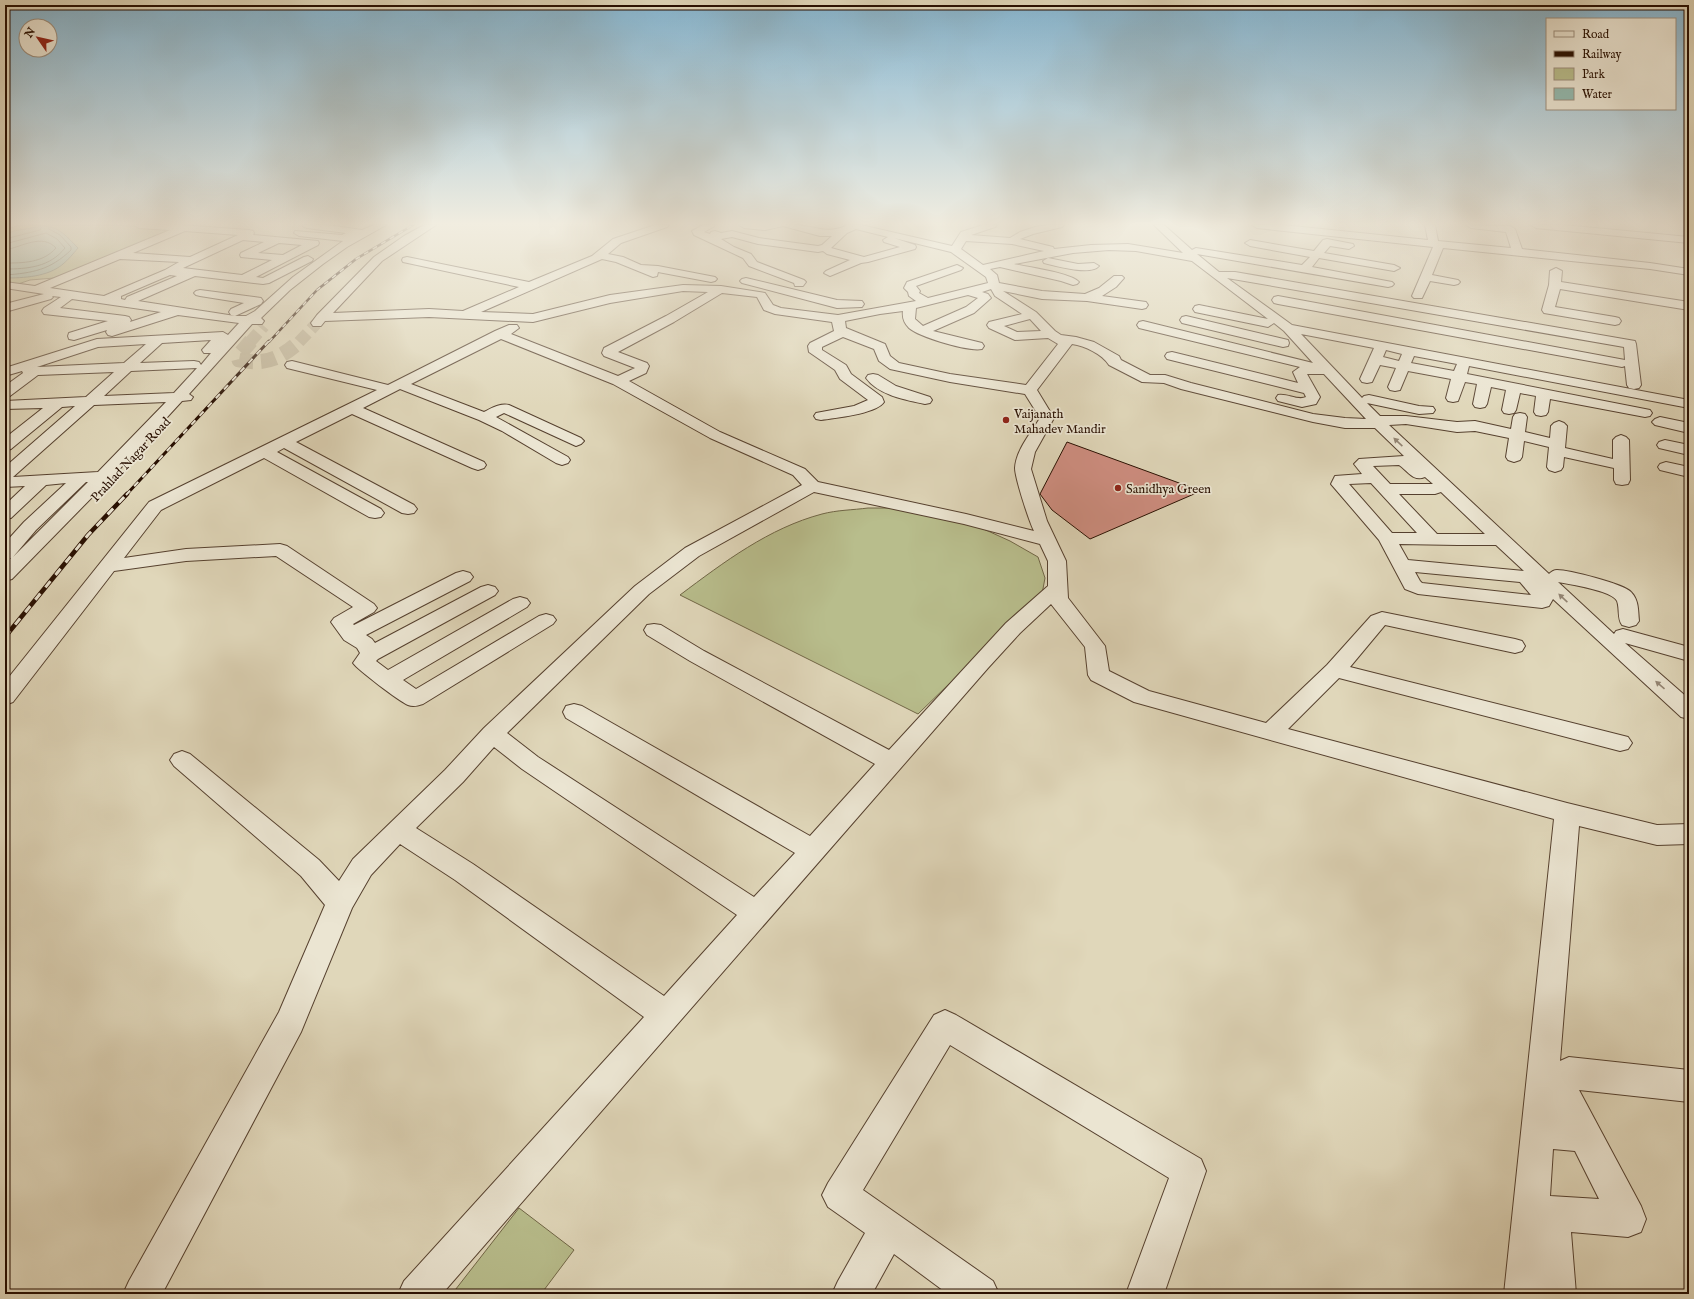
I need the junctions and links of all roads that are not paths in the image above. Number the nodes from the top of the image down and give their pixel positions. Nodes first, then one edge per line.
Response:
1 (1555, 285) edge
2 (8, 286) edge
3 (54, 286) edge
4 (84, 286) edge
5 (130, 286) edge
6 (136, 286) edge
7 (169, 286) edge
8 (180, 286) edge
9 (216, 286) edge
10 (290, 286) edge
11 (352, 286) edge
12 (530, 286) edge
13 (678, 286) edge
14 (763, 286) edge
15 (791, 286) edge
16 (911, 286) edge
17 (979, 286) edge
18 (994, 286) edge
19 (1017, 286) edge
20 (1110, 286) edge
21 (1231, 286) edge
22 (1240, 286) edge
23 (1316, 286) edge
24 (1422, 286) edge
25 (1559, 286) edge
26 (683, 288) junction
27 (722, 289) junction
28 (781, 290) junction
29 (972, 292) junction
30 (38, 293) junction
31 (63, 296) junction
32 (193, 296) junction
33 (1280, 296) dead end
34 (1418, 296) dead end
35 (7, 298) edge
36 (1088, 298) junction
37 (99, 299) junction
38 (137, 302) junction
39 (927, 302) junction
40 (1142, 305) dead end
41 (910, 306) junction
42 (1689, 306) edge
43 (942, 307) dead end
44 (5, 308) edge
45 (892, 309) junction
46 (1199, 309) dead end
47 (173, 310) junction
48 (1354, 310) junction
49 (466, 314) junction
50 (1032, 315) junction
51 (1171, 317) dead end
52 (533, 318) junction
53 (806, 318) dead end
54 (1614, 321) dead end
55 (255, 322) junction
56 (1147, 323) dead end
57 (840, 326) junction
58 (923, 331) junction
59 (1130, 333) dead end
60 (500, 334) junction
61 (1442, 336) junction
62 (1055, 337) junction
63 (188, 338) junction
64 (65, 339) dead end
65 (1292, 339) junction
66 (158, 340) junction
67 (129, 341) junction
68 (100, 343) junction
69 (977, 346) dead end
70 (1381, 346) junction
71 (1536, 353) junction
72 (1172, 356) dead end
73 (1375, 360) junction
74 (1406, 360) junction
75 (194, 365) junction
76 (292, 365) dead end
77 (160, 366) junction
78 (899, 367) junction
79 (128, 368) junction
80 (97, 369) junction
81 (5, 370) edge
82 (67, 370) junction
83 (34, 371) junction
84 (1327, 371) junction
85 (1460, 371) junction
86 (1624, 372) junction
87 (873, 378) junction
88 (1367, 379) dead end
89 (618, 381) junction
90 (1485, 381) junction
91 (856, 384) junction
92 (394, 387) junction
93 (1395, 387) dead end
94 (1514, 387) junction
95 (1030, 390) junction
96 (1309, 390) junction
97 (1213, 392) junction
98 (5, 393) edge
99 (182, 397) junction
100 (162, 398) junction
101 (1453, 398) dead end
102 (1369, 399) junction
103 (125, 400) junction
104 (925, 400) dead end
105 (90, 401) junction
106 (1541, 401) junction
107 (58, 402) junction
108 (23, 404) junction
109 (1689, 404) edge
110 (5, 405) edge
111 (1671, 405) dead end
112 (351, 408) junction
113 (1689, 408) edge
114 (821, 416) dead end
115 (484, 417) junction
116 (5, 418) edge
117 (1476, 421) junction
118 (1382, 422) junction
119 (1558, 426) dead end
120 (1689, 428) edge
121 (1517, 436) junction
122 (48, 438) junction
123 (1621, 440) dead end
124 (8, 441) edge
125 (576, 441) dead end
126 (284, 442) junction
127 (1665, 445) dead end
128 (1557, 447) junction
129 (1689, 450) edge
130 (264, 451) junction
131 (1514, 457) dead end
132 (562, 460) dead end
133 (478, 465) dead end
134 (1555, 467) dead end
135 (1666, 467) dead end
136 (1689, 472) edge
137 (5, 475) edge
138 (108, 476) junction
139 (81, 478) junction
140 (41, 480) junction
141 (5, 482) edge
142 (1378, 483) junction
143 (812, 486) junction
144 (1435, 489) junction
145 (408, 509) dead end
146 (376, 513) dead end
147 (5, 514) edge
148 (30, 526) junction
149 (5, 527) edge
150 (1387, 538) junction
151 (1432, 539) junction
152 (1494, 539) junction
153 (1047, 540) junction
154 (5, 554) edge
155 (1402, 565) junction
156 (108, 566) junction
157 (5, 575) edge
158 (1557, 576) junction
159 (1525, 577) junction
160 (5, 592) edge
161 (1058, 593) junction
162 (520, 603) dead end
163 (546, 620) dead end
164 (1626, 629) junction
165 (654, 630) dead end
166 (363, 644) junction
167 (1515, 646) dead end
168 (1689, 654) edge
169 (1334, 670) junction
170 (387, 680) junction
171 (1689, 694) edge
172 (5, 696) edge
173 (1689, 711) edge
174 (574, 712) dead end
175 (1271, 732) junction
176 (492, 734) junction
177 (1620, 743) dead end
178 (182, 760) dead end
179 (891, 762) junction
180 (1567, 813) junction
181 (398, 830) junction
182 (1689, 834) edge
183 (812, 850) junction
184 (340, 903) junction
185 (756, 913) junction
186 (665, 1014) junction
187 (1689, 1086) edge
188 (1538, 1131) junction
189 (1585, 1135) junction
190 (1541, 1212) junction
191 (888, 1228) junction
192 (142, 1294) edge
193 (417, 1294) edge
194 (851, 1294) edge
195 (980, 1294) edge
196 (1146, 1294) edge
197 (1523, 1294) edge
198 (1557, 1294) edge

1 - 54 street
2 - 30 street
3 - 30 street
4 - 31 street
5 - 37 street
6 - 38 street
7 - 38 street
8 - 38 street
9 - 32 street
10 - 55 street, Prahlad Nagar Road
11 - 49 street
12 - 49 street
13 - 26 street
14 - 28 street
15 - 28 street
16 - 39 street
17 - 29 street
18 - 50 street
19 - 36 street
20 - 36 street
21 - 65 street
22 - 65 street
23 - 48 street
24 - 34 street
25 - 42 street
26 - 27 street
26 - 52 street
27 - 57 street
27 - 89 street
28 - 45 street
29 - 39 street
29 - 43 street
29 - 58 street
30 - 31 street
30 - 35 street
30 - 44 street
31 - 37 street
31 - 47 street
31 - 64 street
32 - 47 street
32 - 47 street
33 - 48 street
36 - 40 street
37 - 38 street
38 - 47 street
39 - 41 street
41 - 45 street
41 - 58 street
45 - 57 street
46 - 65 street
47 - 55 street
47 - 81 street
48 - 61 street
48 - 61 street
48 - 65 street
49 - 52 street
50 - 62 street
50 - 62 street
51 - 65 street
52 - 60 street
53 - 57 street
55 - 99 street, Prahlad Nagar Road
56 - 65 street
57 - 78 street
57 - 91 street
58 - 69 street
59 - 65 street
60 - 89 street
60 - 92 street
61 - 71 street
61 - 71 street
61 - 71 street
61 - 74 street
61 - 85 street
62 - 95 street
62 - 97 street
63 - 66 street
63 - 75 street
63 - 77 street
65 - 70 street
65 - 84 street
65 - 84 street
65 - 96 street
65 - 102 street
66 - 67 street
66 - 79 street
67 - 68 street
67 - 80 street
68 - 81 street
68 - 82 street
70 - 71 street
70 - 73 street
71 - 86 street
71 - 86 street
71 - 86 street
71 - 106 street
71 - 109 street
72 - 96 street
73 - 74 street
73 - 88 street
74 - 93 street
75 - 77 street
75 - 100 street
76 - 92 street
77 - 79 street
77 - 103 street
78 - 87 street
78 - 95 street
79 - 80 street
79 - 105 street
80 - 82 street
81 - 83 street
82 - 83 street
82 - 108 street
83 - 98 street
84 - 118 street
85 - 90 street
85 - 101 street
87 - 91 street
87 - 104 street
89 - 143 street
90 - 94 street
90 - 117 street
91 - 114 street
92 - 112 street
92 - 115 street
94 - 106 street
94 - 121 street
95 - 153 street
96 - 97 street
97 - 118 street
99 - 100 street
99 - 138 street, Prahlad Nagar Road
100 - 103 street
102 - 117 street
102 - 118 street
103 - 105 street
105 - 107 street
105 - 122 street
106 - 120 street
107 - 108 street
107 - 124 street
108 - 110 street
108 - 116 street
111 - 113 street
112 - 126 street
112 - 133 street
115 - 125 street
115 - 132 street
117 - 118 street
117 - 121 street
152 -> 118 street
118 - 158 street
119 - 128 street
121 - 128 street
121 - 131 street
122 - 124 street
122 - 137 street
123 - 128 street
126 - 130 street
126 - 145 street
127 - 129 street
128 - 134 street
130 - 146 street
130 - 156 street
135 - 136 street
138 - 139 street
138 - 157 street, Prahlad Nagar Road
138 - 160 street, Prahlad Nagar Road
139 - 140 street
139 - 148 street
140 - 141 street
140 - 147 street
142 - 144 street
142 - 144 street
142 - 150 street
142 - 151 street
143 - 153 street
143 - 176 street
144 - 152 street
148 - 149 street
148 - 154 street
150 - 151 street
150 - 155 street
151 - 152 street
152 - 159 street
173 -> 152 street
153 - 161 street
155 - 159 street
155 - 159 street
156 - 166 street
156 - 172 street
158 - 164 street
158 - 164 street
161 - 175 street
161 - 179 street
162 - 170 street
163 - 170 street
164 - 168 street
164 - 171 street
165 - 179 street
166 - 166 street
166 - 170 street
167 - 169 street
169 - 175 street
169 - 177 street
174 - 183 street
175 - 180 street
176 - 181 street
176 - 185 street
178 - 184 street
179 - 183 street
180 - 182 street
180 - 188 street
181 - 184 street
181 - 186 street
183 - 185 street
184 - 192 street
185 - 186 street
186 - 193 street
187 - 189 street
188 - 189 street
188 - 190 street
189 - 190 street
190 - 197 street
190 - 198 street
191 - 194 street
191 - 195 street
191 - 196 street

